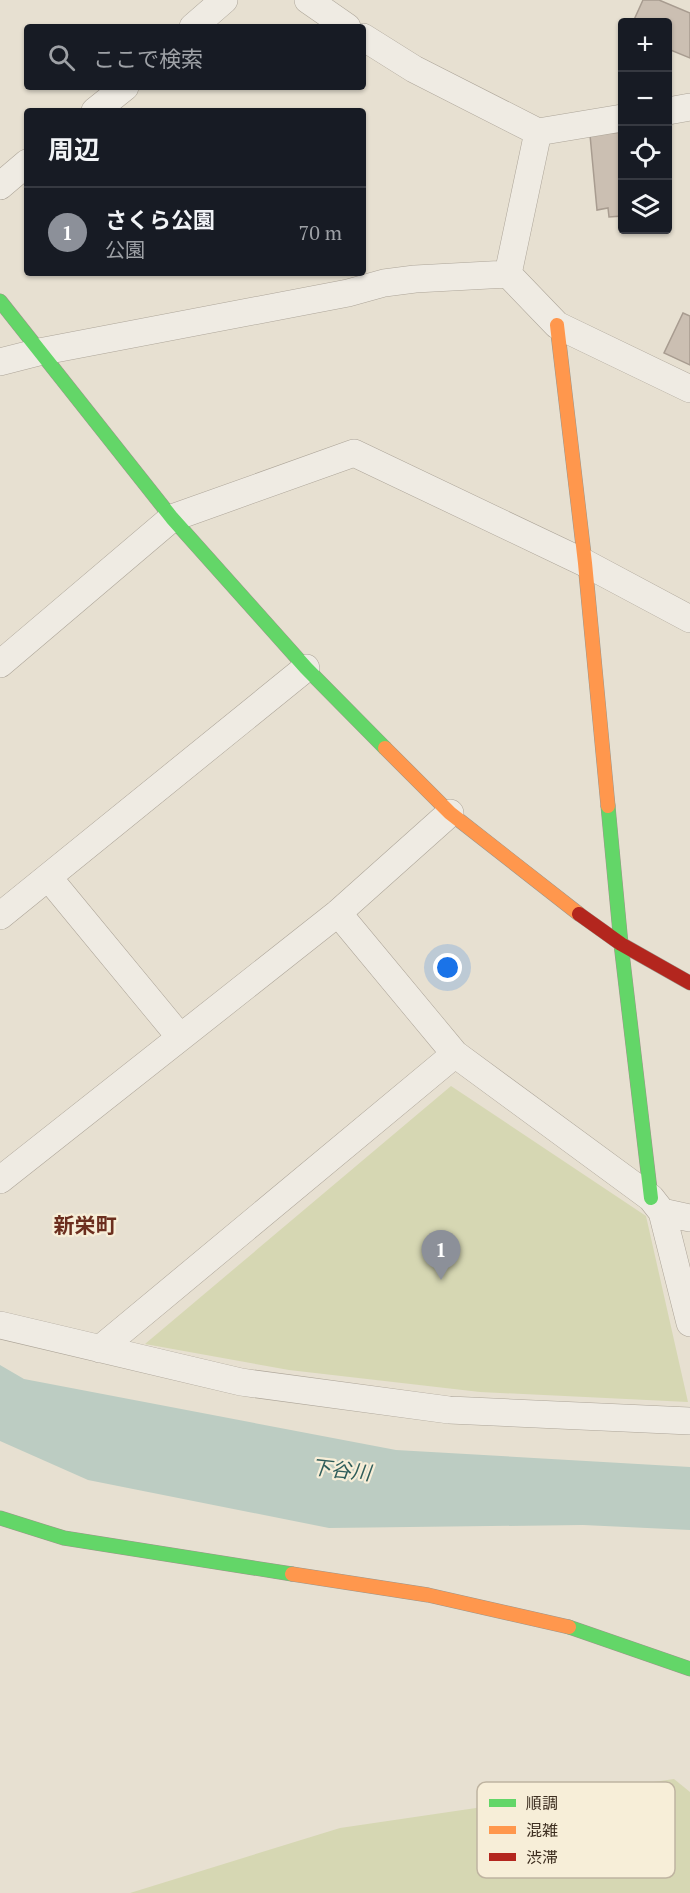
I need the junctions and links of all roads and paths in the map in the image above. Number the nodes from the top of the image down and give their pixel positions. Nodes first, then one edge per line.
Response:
1 (224, 0) edge
2 (308, 0) edge
3 (196, 24) edge
4 (343, 24) edge
5 (366, 39) edge
6 (121, 90) edge
7 (690, 107) edge
8 (99, 108) edge
9 (672, 110) edge
10 (618, 119) edge
11 (538, 132) junction
12 (24, 166) edge
13 (0, 186) edge
14 (508, 274) junction
15 (0, 301) edge
16 (557, 325) junction
17 (39, 352) junction
18 (0, 362) edge
19 (690, 389) edge
20 (172, 518) junction
21 (585, 563) junction
22 (690, 619) edge
23 (0, 664) edge
24 (306, 668) junction
25 (450, 813) junction
26 (48, 877) junction
27 (338, 913) junction
28 (0, 916) edge
29 (621, 944) junction
30 (690, 983) edge
31 (180, 1037) junction
32 (455, 1054) junction
33 (0, 1179) edge
34 (657, 1205) junction
35 (690, 1218) edge
36 (690, 1323) edge
37 (0, 1325) edge
38 (100, 1349) junction
39 (690, 1421) edge
40 (0, 1518) edge
41 (690, 1669) edge

1 - 3 street
2 - 4 street
5 - 11 street
6 - 8 street
7 - 9 street
10 - 11 street
11 - 14 street
12 - 13 street
14 - 16 street
14 - 17 street
15 - 17 street
16 - 19 street
16 - 21 street
17 - 18 street
17 - 20 street
20 - 21 street
20 - 23 street
20 - 24 street
21 - 22 street
21 - 29 street
24 - 25 street
24 - 26 street
25 - 27 street
25 - 29 street
26 - 28 street
26 - 31 street
27 - 31 street
27 - 32 street
29 - 30 street
29 - 34 street
31 - 33 street
32 - 34 street
32 - 38 street
34 - 35 street
34 - 36 street
37 - 38 street
38 - 39 street
40 - 41 street

